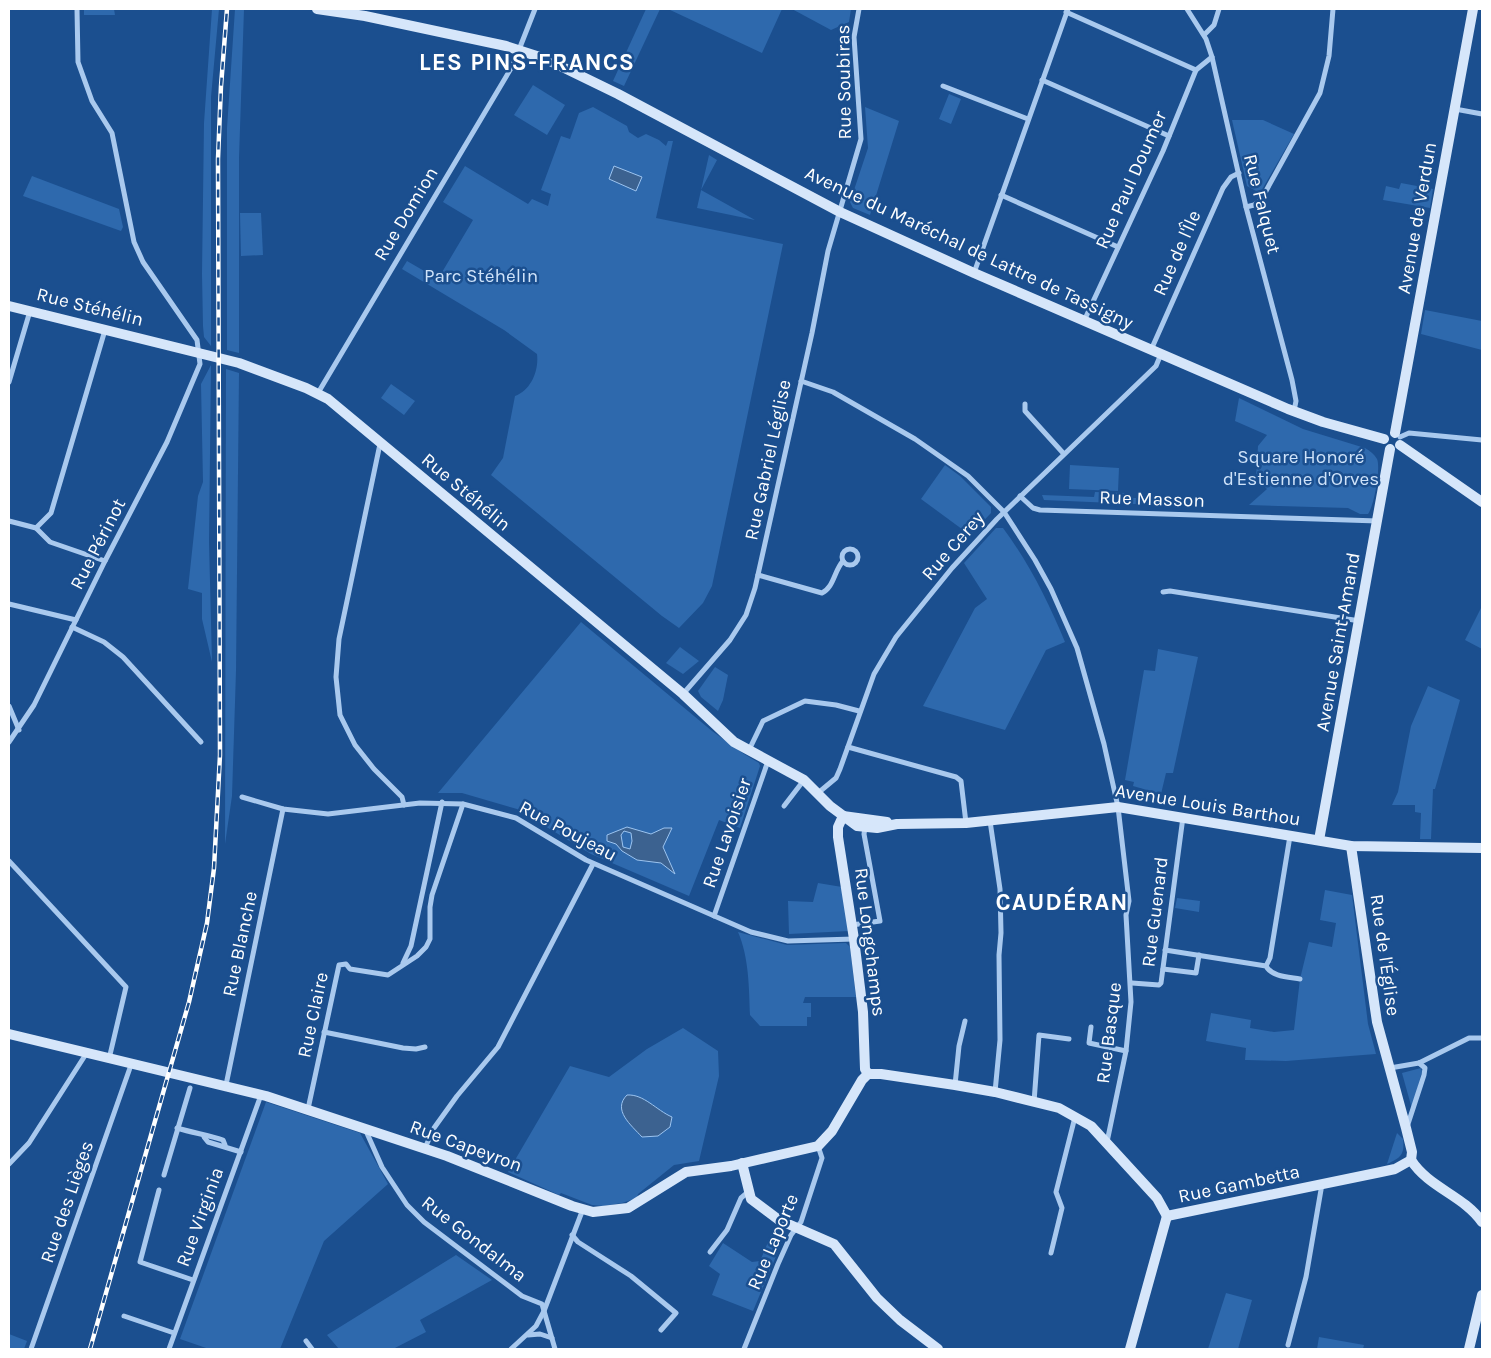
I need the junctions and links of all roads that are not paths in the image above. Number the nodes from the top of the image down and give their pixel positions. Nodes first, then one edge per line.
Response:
1 (77, 9) edge
2 (317, 9) edge
3 (535, 9) edge
4 (859, 9) edge
5 (1187, 9) edge
6 (1219, 9) edge
7 (1333, 9) edge
8 (1473, 9) edge
9 (1067, 11) edge
10 (365, 12) edge
11 (1204, 35) junction
12 (520, 50) junction
13 (1212, 57) junction
14 (1196, 70) junction
15 (1042, 80) junction
16 (942, 86) dead end
17 (1454, 109) junction
18 (1482, 114) edge
19 (1028, 119) junction
20 (1169, 136) junction
21 (1239, 173) junction
22 (1001, 195) junction
23 (1246, 207) junction
24 (840, 212) junction
25 (1118, 247) junction
26 (974, 273) junction
27 (9, 306) edge
28 (30, 310) junction
29 (1084, 321) junction
30 (105, 329) junction
31 (1150, 350) junction
32 (204, 354) junction
33 (1161, 354) junction
34 (801, 381) junction
35 (9, 382) edge
36 (318, 393) junction
37 (1025, 404) dead end
38 (1294, 411) junction
39 (1482, 440) edge
40 (1396, 441) junction
41 (380, 444) junction
42 (1064, 454) junction
43 (1020, 496) junction
44 (1482, 502) edge
45 (1004, 512) junction
46 (9, 521) edge
47 (1378, 521) junction
48 (36, 528) junction
49 (105, 561) junction
50 (844, 562) dead end
51 (758, 575) junction
52 (1163, 592) dead end
53 (9, 604) edge
54 (76, 620) junction
55 (1360, 621) junction
56 (72, 627) junction
57 (683, 694) junction
58 (9, 706) edge
59 (859, 711) junction
60 (19, 730) junction
61 (9, 742) edge
62 (201, 742) dead end
63 (848, 747) junction
64 (749, 750) junction
65 (768, 760) junction
66 (804, 780) junction
67 (818, 793) junction
68 (242, 798) dead end
69 (442, 802) junction
70 (464, 804) junction
71 (404, 805) junction
72 (784, 806) dead end
73 (1118, 806) junction
74 (283, 809) junction
75 (843, 816) junction
76 (1183, 816) junction
77 (990, 821) junction
78 (966, 823) junction
79 (897, 824) junction
80 (865, 828) junction
81 (1291, 835) junction
82 (1319, 840) junction
83 (1351, 846) junction
84 (1482, 848) edge
85 (9, 861) edge
86 (593, 864) junction
87 (422, 892) junction
88 (432, 895) junction
89 (714, 916) junction
90 (852, 925) junction
91 (854, 939) junction
92 (1165, 950) junction
93 (1199, 955) junction
94 (401, 965) junction
95 (1266, 966) junction
96 (1163, 969) junction
97 (1300, 979) dead end
98 (1132, 983) junction
99 (965, 1022) dead end
100 (1090, 1027) dead end
101 (324, 1032) junction
102 (9, 1034) edge
103 (1482, 1038) edge
104 (1069, 1039) dead end
105 (425, 1047) dead end
106 (1126, 1051) junction
107 (86, 1054) junction
108 (109, 1060) junction
109 (1419, 1062) junction
110 (131, 1065) junction
111 (1390, 1068) junction
112 (868, 1074) junction
113 (226, 1085) junction
114 (955, 1085) junction
115 (190, 1088) dead end
116 (996, 1092) junction
117 (261, 1095) junction
118 (1034, 1102) junction
119 (307, 1110) junction
120 (1075, 1116) junction
121 (177, 1128) junction
122 (365, 1128) junction
123 (1406, 1128) junction
124 (1107, 1144) junction
125 (818, 1146) junction
126 (425, 1148) junction
127 (240, 1152) junction
128 (1411, 1160) junction
129 (742, 1163) junction
130 (9, 1164) edge
131 (164, 1175) dead end
132 (1322, 1184) junction
133 (159, 1190) dead end
134 (748, 1192) junction
135 (583, 1209) junction
136 (1166, 1216) junction
137 (1482, 1222) edge
138 (796, 1229) junction
139 (572, 1235) junction
140 (710, 1252) dead end
141 (1051, 1253) dead end
142 (193, 1280) junction
143 (1482, 1295) edge
144 (544, 1311) junction
145 (124, 1316) dead end
146 (662, 1330) dead end
147 (174, 1333) junction
148 (527, 1335) junction
149 (552, 1338) junction
150 (306, 1341) dead end
151 (1288, 1345) dead end
152 (31, 1349) edge
153 (168, 1349) edge
154 (312, 1349) edge
155 (511, 1349) edge
156 (555, 1349) edge
157 (744, 1349) edge
158 (938, 1349) edge
159 (1130, 1349) edge
160 (1469, 1349) edge

1 - 32 street
2 - 10 street, Avenue du Maréchal de Lattre de Tassigny
3 - 12 street, Rue Domion
4 - 24 street, Rue Soubiras
5 - 11 street, Rue Falquet
6 - 11 street
7 - 23 street
8 - 17 street, Avenue de Verdun
9 - 14 street
9 - 15 street
10 - 12 street, Avenue du Maréchal de Lattre de Tassigny
11 - 13 street, Rue Falquet
12 - 24 street, Avenue du Maréchal de Lattre de Tassigny
12 - 36 street, Rue Domion
13 - 14 street, Rue Paul Doumer
13 - 21 street, Rue Falquet
14 - 20 street, Rue Paul Doumer
15 - 19 street
15 - 20 street
16 - 19 street
17 - 18 street
17 - 40 street, Avenue de Verdun
19 - 22 street
20 - 25 street, Rue Paul Doumer
21 - 23 street, Rue Falquet
21 - 31 street, Rue de l'Île
22 - 25 street
22 - 26 street
23 - 38 street, Rue Falquet
24 - 26 street, Avenue du Maréchal de Lattre de Tassigny
24 - 34 street, Rue Gabriel Léglise
25 - 29 street, Rue Paul Doumer
26 - 29 street, Avenue du Maréchal de Lattre de Tassigny
27 - 28 street, Rue Stéhélin
28 - 30 street, Rue Stéhélin
28 - 35 street
29 - 31 street, Avenue du Maréchal de Lattre de Tassigny
30 - 32 street, Rue Stéhélin
30 - 48 street
31 - 33 street, Avenue du Maréchal de Lattre de Tassigny
32 - 36 street, Rue Stéhélin
32 - 49 street, Rue Périnot
33 - 38 street, Avenue du Maréchal de Lattre de Tassigny
33 - 42 street, Rue Cerey
34 - 45 street, Rue Basque
34 - 51 street, Rue Gabriel Léglise
36 - 41 street, Rue Stéhélin
37 - 42 street
38 - 40 street, Avenue du Maréchal de Lattre de Tassigny
39 - 40 street
40 - 44 street
40 - 47 street, Avenue Saint-Amand
41 - 57 street, Rue Stéhélin
41 - 71 street
42 - 43 street, Rue Cerey
43 - 45 street, Rue Cerey
43 - 47 street, Rue Masson
45 - 59 street, Rue Cerey
45 - 73 street, Rue Basque
46 - 48 street
47 - 55 street, Avenue Saint-Amand
48 - 49 street
49 - 54 street, Rue Périnot
50 - 51 street
51 - 57 street, Rue Gabriel Léglise
52 - 55 street
53 - 54 street
54 - 56 street, Rue Périnot
55 - 82 street, Avenue Saint-Amand
56 - 60 street, Rue Périnot
56 - 62 street
57 - 64 street, Rue Stéhélin
58 - 60 street
59 - 63 street, Rue Cerey
59 - 64 street
60 - 61 street, Rue Périnot
63 - 67 street, Rue Cerey
63 - 78 street
64 - 65 street, Rue Stéhélin
65 - 66 street, Rue Stéhélin
65 - 89 street, Rue Lavoisier
66 - 67 street, Rue Stéhélin
66 - 72 street
67 - 75 street, Rue Stéhélin
68 - 74 street, Rue Poujeau
69 - 70 street, Rue Poujeau
69 - 71 street, Rue Poujeau
69 - 87 street
70 - 86 street, Rue Poujeau
70 - 88 street, Rue Claire
71 - 74 street, Rue Poujeau
73 - 76 street, Avenue Louis Barthou
73 - 77 street, Avenue Louis Barthou
73 - 98 street, Rue Basque
74 - 113 street, Rue Blanche
75 - 79 street
75 - 80 street
75 - 90 street, Rue Longchamps
76 - 81 street, Avenue Louis Barthou
76 - 92 street, Rue Guenard
77 - 78 street, Avenue Louis Barthou
77 - 116 street
78 - 79 street, Avenue Louis Barthou
79 - 80 street, Avenue Louis Barthou
80 - 90 street
81 - 82 street, Avenue Louis Barthou
81 - 95 street
82 - 83 street, Avenue Louis Barthou
83 - 84 street, Avenue Louis Barthou
83 - 111 street, Rue de l'Église
85 - 108 street
86 - 89 street, Rue Poujeau
86 - 126 street
87 - 88 street
87 - 94 street
88 - 94 street, Rue Claire
89 - 91 street, Rue Poujeau
90 - 91 street, Rue Longchamps
91 - 112 street, Rue Longchamps
92 - 93 street
92 - 96 street, Rue Guenard
93 - 95 street
93 - 96 street
94 - 101 street, Rue Claire
95 - 97 street
96 - 98 street, Rue Guenard
98 - 106 street, Rue Basque
99 - 114 street
100 - 106 street
101 - 105 street
101 - 119 street, Rue Claire
102 - 107 street, Rue Capeyron
103 - 109 street
104 - 118 street
106 - 124 street, Rue Basque
107 - 108 street, Rue Capeyron
107 - 130 street
108 - 110 street, Rue Capeyron
109 - 111 street
109 - 123 street
110 - 113 street, Rue Capeyron
110 - 152 street, Rue des Lièges
111 - 123 street, Rue de l'Église
112 - 114 street, Rue Gambetta
112 - 125 street
113 - 117 street, Rue Capeyron
114 - 116 street, Rue Gambetta
115 - 121 street
116 - 118 street, Rue Gambetta
117 - 119 street, Rue Capeyron
117 - 127 street, Rue Virginia
118 - 120 street, Rue Gambetta
119 - 122 street, Rue Capeyron
120 - 124 street, Rue Gambetta
120 - 141 street
121 - 127 street
121 - 131 street
122 - 126 street, Rue Capeyron
122 - 144 street, Rue Gondalma
123 - 128 street, Rue de l'Église
124 - 136 street, Rue Gambetta
125 - 129 street, Rue Capeyron
125 - 138 street, Rue Laporte
126 - 135 street, Rue Capeyron
127 - 142 street, Rue Virginia
128 - 132 street, Rue Gambetta
128 - 137 street
129 - 134 street
129 - 135 street, Rue Capeyron
132 - 136 street, Rue Gambetta
132 - 151 street
133 - 142 street
134 - 138 street
134 - 140 street
135 - 139 street
136 - 159 street
138 - 157 street, Rue Laporte
138 - 158 street
139 - 144 street
139 - 146 street
142 - 147 street, Rue Virginia
143 - 160 street
144 - 148 street
144 - 149 street
145 - 147 street
147 - 153 street, Rue Virginia
148 - 149 street
148 - 155 street
149 - 156 street
150 - 154 street

